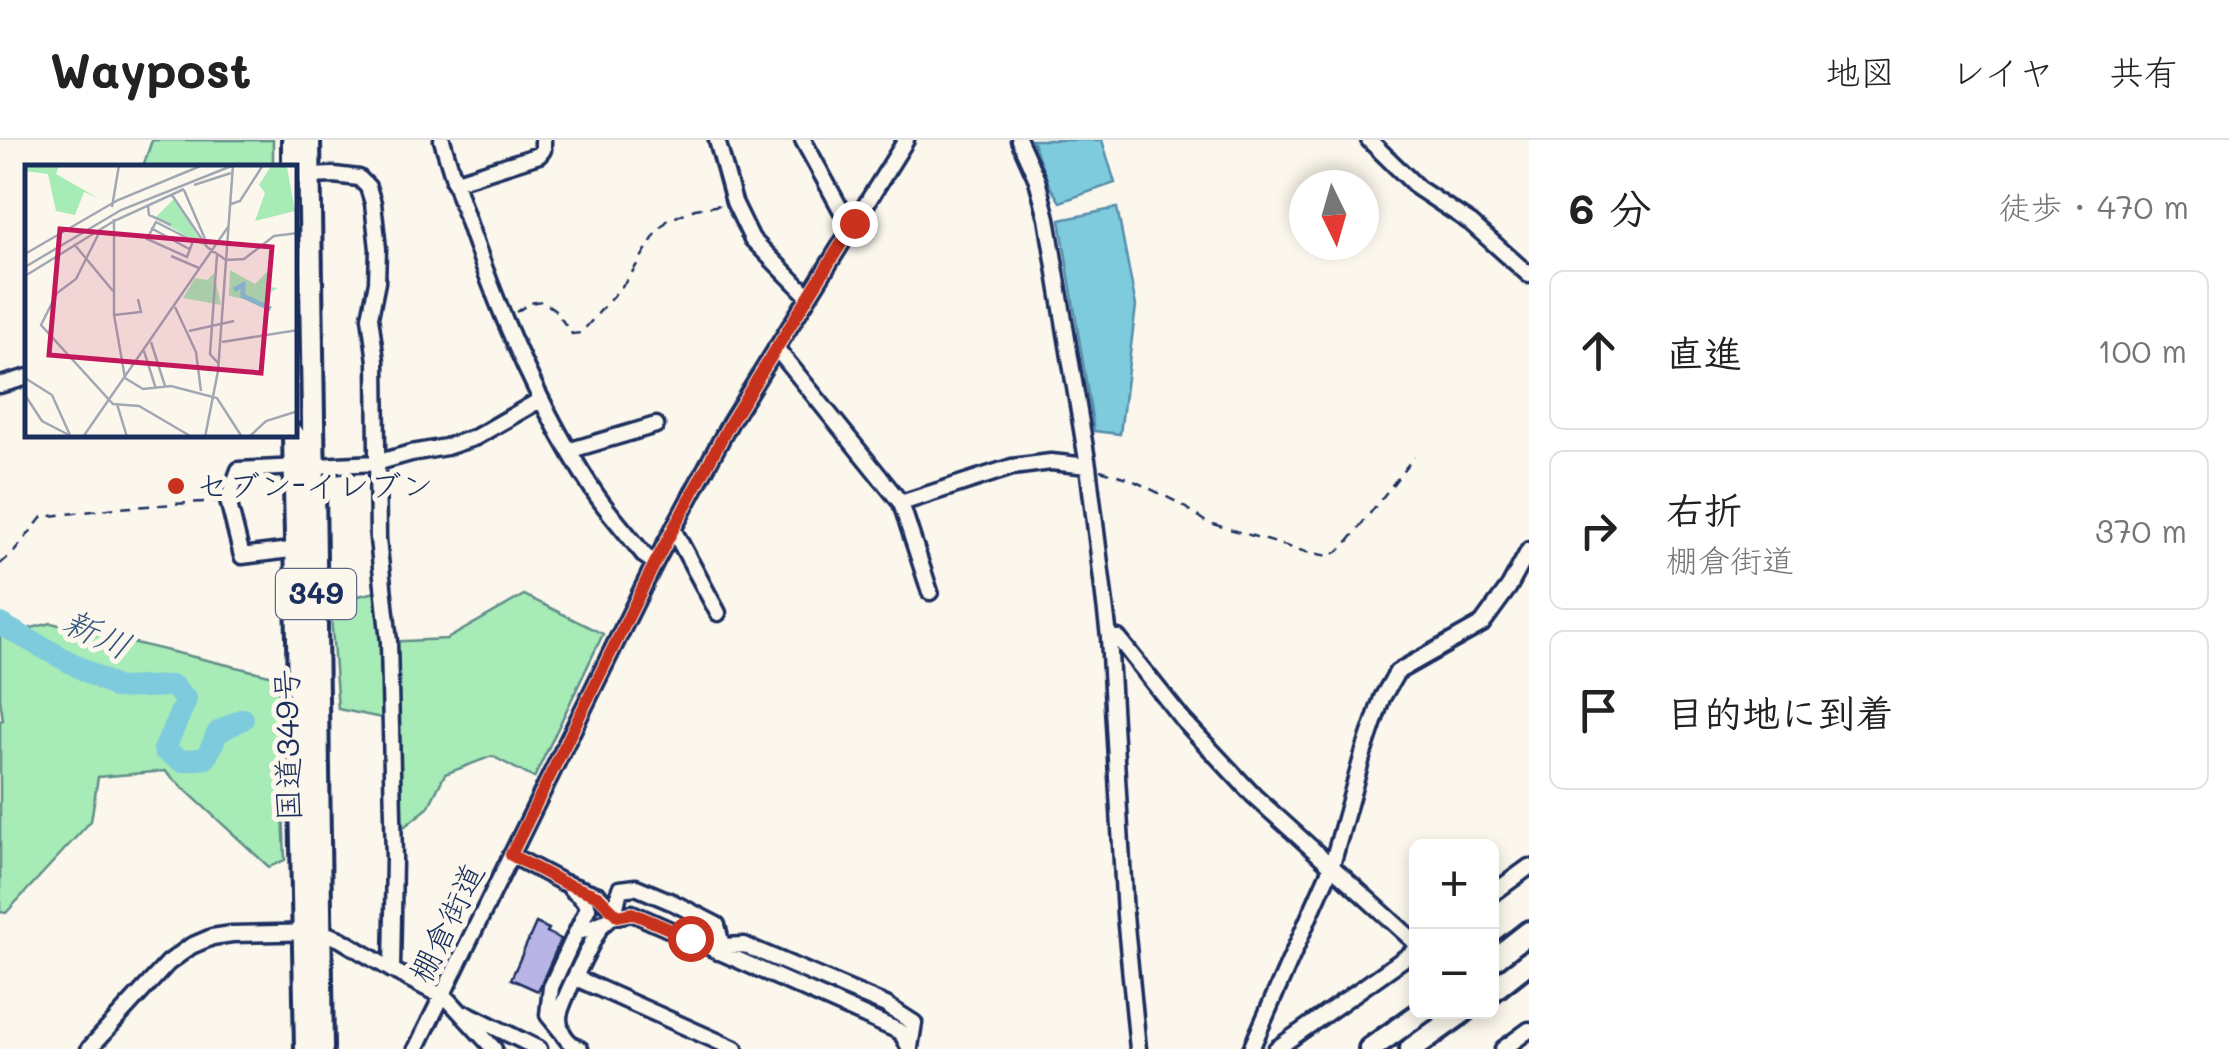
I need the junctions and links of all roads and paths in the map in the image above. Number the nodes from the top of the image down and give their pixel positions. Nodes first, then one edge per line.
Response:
1 (293, 140) edge
2 (309, 140) edge
3 (442, 140) edge
4 (543, 140) edge
5 (717, 140) edge
6 (803, 140) edge
7 (906, 140) edge
8 (1019, 140) edge
9 (1369, 140) edge
10 (301, 172) edge
11 (454, 182) junction
12 (740, 214) junction
13 (854, 223) junction
14 (1529, 275) edge
15 (808, 296) junction
16 (506, 318) junction
17 (303, 339) edge
18 (776, 348) junction
19 (25, 378) edge
20 (0, 385) edge
21 (540, 400) junction
22 (656, 425) dead end
23 (295, 438) edge
24 (571, 450) junction
25 (1414, 457) dead end
26 (376, 463) junction
27 (1088, 466) junction
28 (305, 468) junction
29 (228, 500) junction
30 (901, 504) junction
31 (673, 529) junction
32 (298, 549) junction
33 (1529, 550) edge
34 (655, 563) junction
35 (0, 564) edge
36 (930, 592) dead end
37 (718, 614) dead end
38 (1110, 637) junction
39 (511, 855) junction
40 (1332, 865) junction
41 (1529, 867) edge
42 (562, 882) junction
43 (1499, 889) edge
44 (612, 919) junction
45 (312, 932) junction
46 (1529, 932) edge
47 (576, 933) junction
48 (1409, 939) edge
49 (720, 949) junction
50 (1409, 951) edge
51 (1499, 956) edge
52 (1529, 962) edge
53 (392, 970) junction
54 (576, 978) junction
55 (1499, 986) edge
56 (442, 995) junction
57 (462, 1012) junction
58 (1412, 1019) edge
59 (1453, 1019) edge
60 (1529, 1030) edge
61 (562, 1032) junction
62 (910, 1048) edge
63 (89, 1049) edge
64 (306, 1049) edge
65 (322, 1049) edge
66 (416, 1049) edge
67 (494, 1049) edge
68 (539, 1049) edge
69 (580, 1049) edge
70 (735, 1049) edge
71 (1138, 1049) edge
72 (1251, 1049) edge
73 (1276, 1049) edge
74 (1370, 1049) edge
75 (1411, 1049) edge
76 (1502, 1049) edge

1 - 10 highway, 国道349号 / 349
2 - 10 highway, 国道349号 / 349
3 - 11 street
4 - 11 street
5 - 12 street
6 - 13 street
7 - 13 street, 棚倉街道
8 - 27 street
9 - 14 street
10 - 17 highway, 国道349号 / 349
10 - 26 street
11 - 16 street
12 - 15 street
12 - 16 path
13 - 15 street, 棚倉街道
15 - 18 street, 棚倉街道
16 - 21 street
17 - 28 highway, 国道349号 / 349
18 - 30 street
18 - 31 street, 棚倉街道
19 - 20 street
21 - 24 street
21 - 26 street
22 - 24 street
23 - 28 highway, 国道349号 / 349
24 - 34 street
25 - 27 path
26 - 28 street
26 - 53 street
27 - 30 street
27 - 38 street
28 - 29 street
28 - 32 highway, 国道349号 / 349
28 - 45 highway, 国道349号 / 349
29 - 32 street
29 - 35 path
30 - 36 street
31 - 34 street, 棚倉街道
31 - 37 street
32 - 45 highway, 国道349号 / 349
33 - 40 street
34 - 39 street, 棚倉街道
38 - 40 street
38 - 71 street
39 - 42 street
39 - 56 street, 棚倉街道
40 - 48 street
40 - 72 street
41 - 43 street
42 - 44 street
42 - 47 street
44 - 47 street
44 - 49 street
44 - 49 street
44 - 54 street
45 - 53 street
45 - 63 street
45 - 64 highway, 国道349号 / 349
45 - 65 highway, 国道349号 / 349
46 - 51 highway
47 - 61 street
49 - 62 street
50 - 73 street
52 - 55 highway
53 - 56 street
54 - 61 street
54 - 70 street
56 - 57 street
56 - 66 street, 棚倉街道
57 - 67 street
57 - 68 street
58 - 74 highway
59 - 75 highway
60 - 76 street
61 - 69 street

